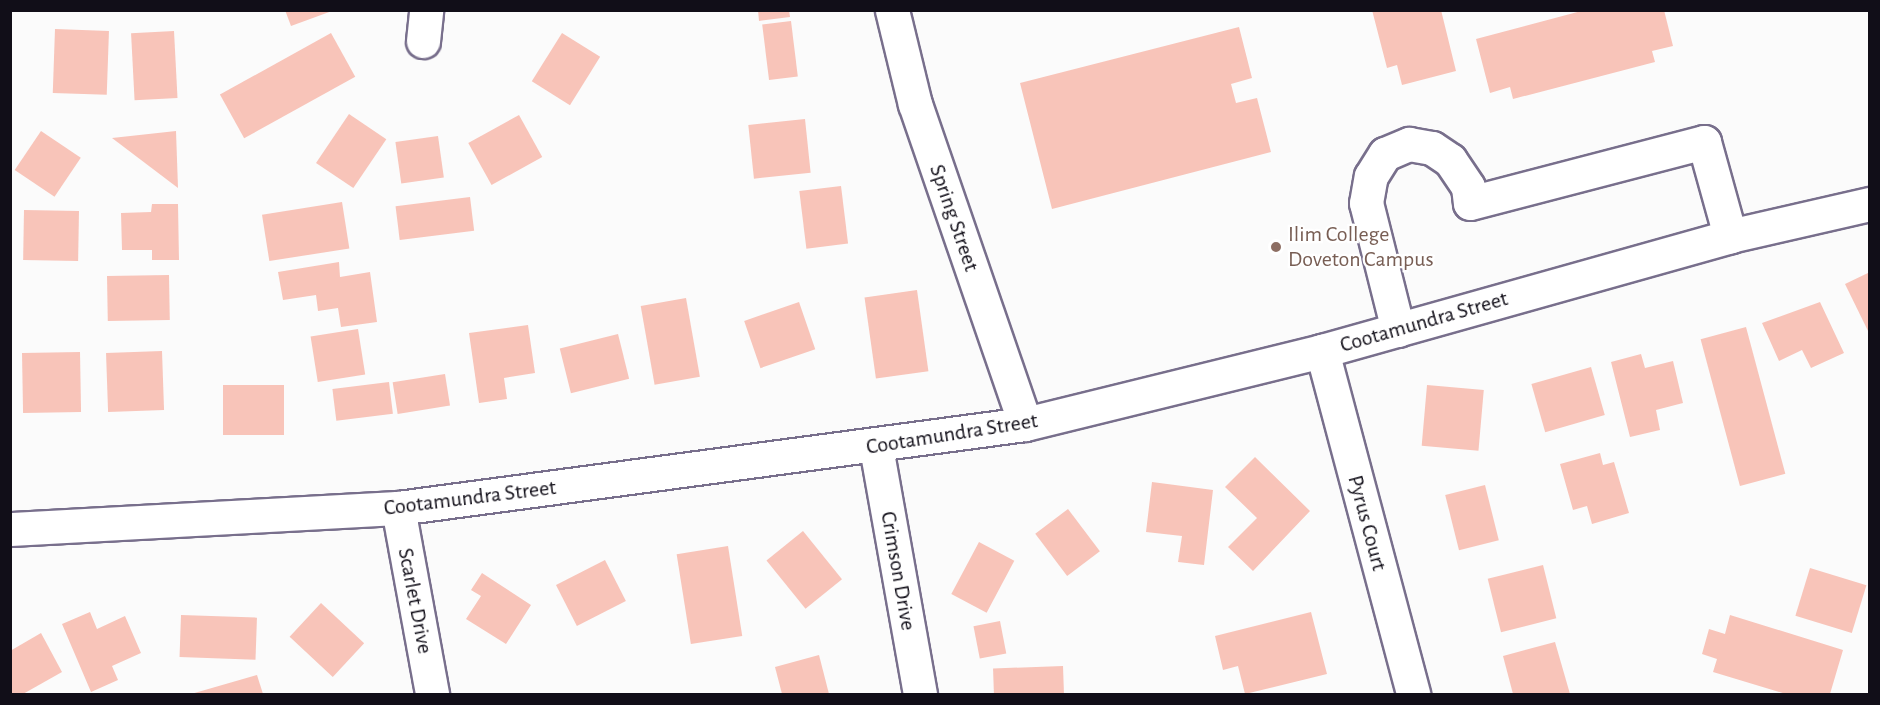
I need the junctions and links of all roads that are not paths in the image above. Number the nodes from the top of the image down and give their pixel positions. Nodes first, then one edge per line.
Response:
1 (892, 10) edge
2 (1869, 204) edge
3 (1730, 236) junction
4 (1398, 330) junction
5 (1322, 351) junction
6 (1025, 424) junction
7 (876, 447) junction
8 (398, 508) junction
9 (10, 529) edge
10 (432, 694) edge
11 (920, 694) edge
12 (1413, 694) edge

1 - 6 street, Spring Street
2 - 3 street, Cootamundra Street
3 - 4 street, Cootamundra Street
3 - 4 street
4 - 5 street, Cootamundra Street
5 - 6 street, Cootamundra Street
5 - 12 street, Pyrus Court
6 - 7 street, Cootamundra Street
7 - 8 street, Cootamundra Street
7 - 11 street, Crimson Drive
8 - 9 street, Cootamundra Street
8 - 10 street, Scarlet Drive

